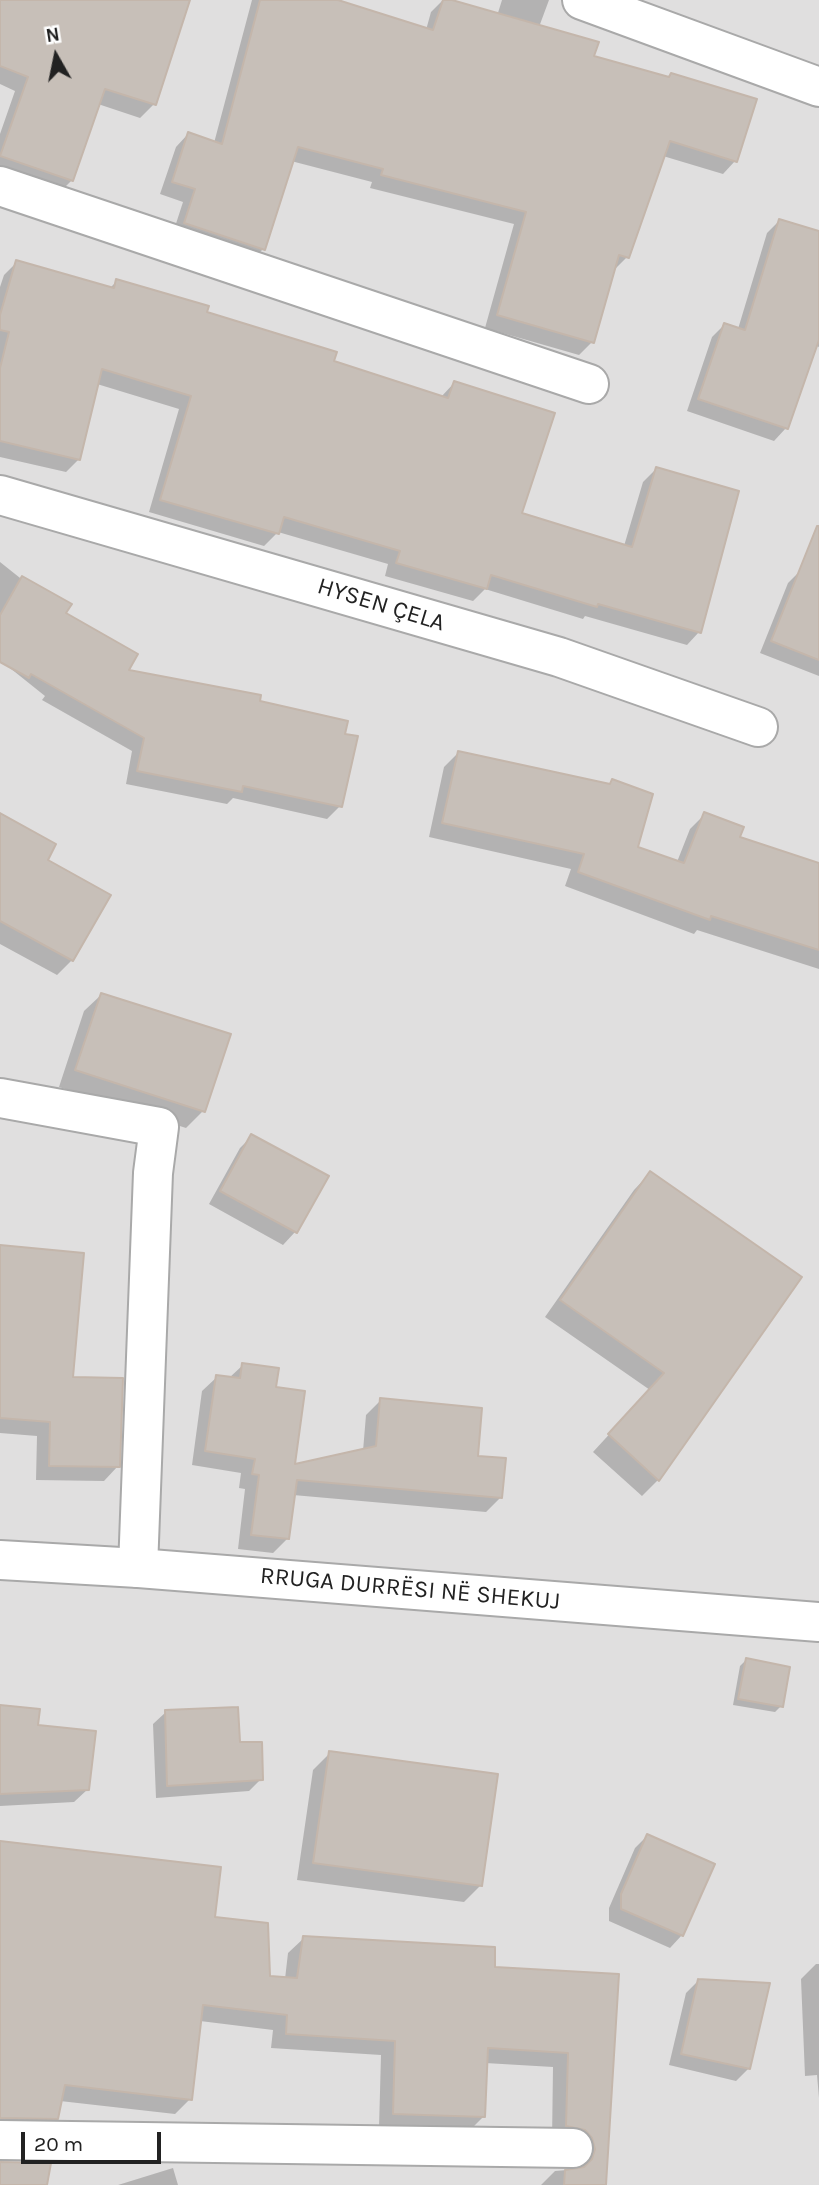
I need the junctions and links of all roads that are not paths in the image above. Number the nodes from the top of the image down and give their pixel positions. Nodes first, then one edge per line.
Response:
1 (582, 0) edge
2 (819, 87) edge
3 (0, 186) edge
4 (589, 384) dead end
5 (0, 495) edge
6 (758, 727) dead end
7 (0, 1098) edge
8 (0, 1560) edge
9 (138, 1568) junction
10 (819, 1622) edge
11 (0, 2140) edge
12 (573, 2148) dead end

1 - 2 street
3 - 4 street
5 - 6 street, HYSEN ÇELA
7 - 9 street
8 - 9 street, RRUGA DURRËSI NË SHEKUJ
9 - 10 street, RRUGA DURRËSI NË SHEKUJ
11 - 12 street

